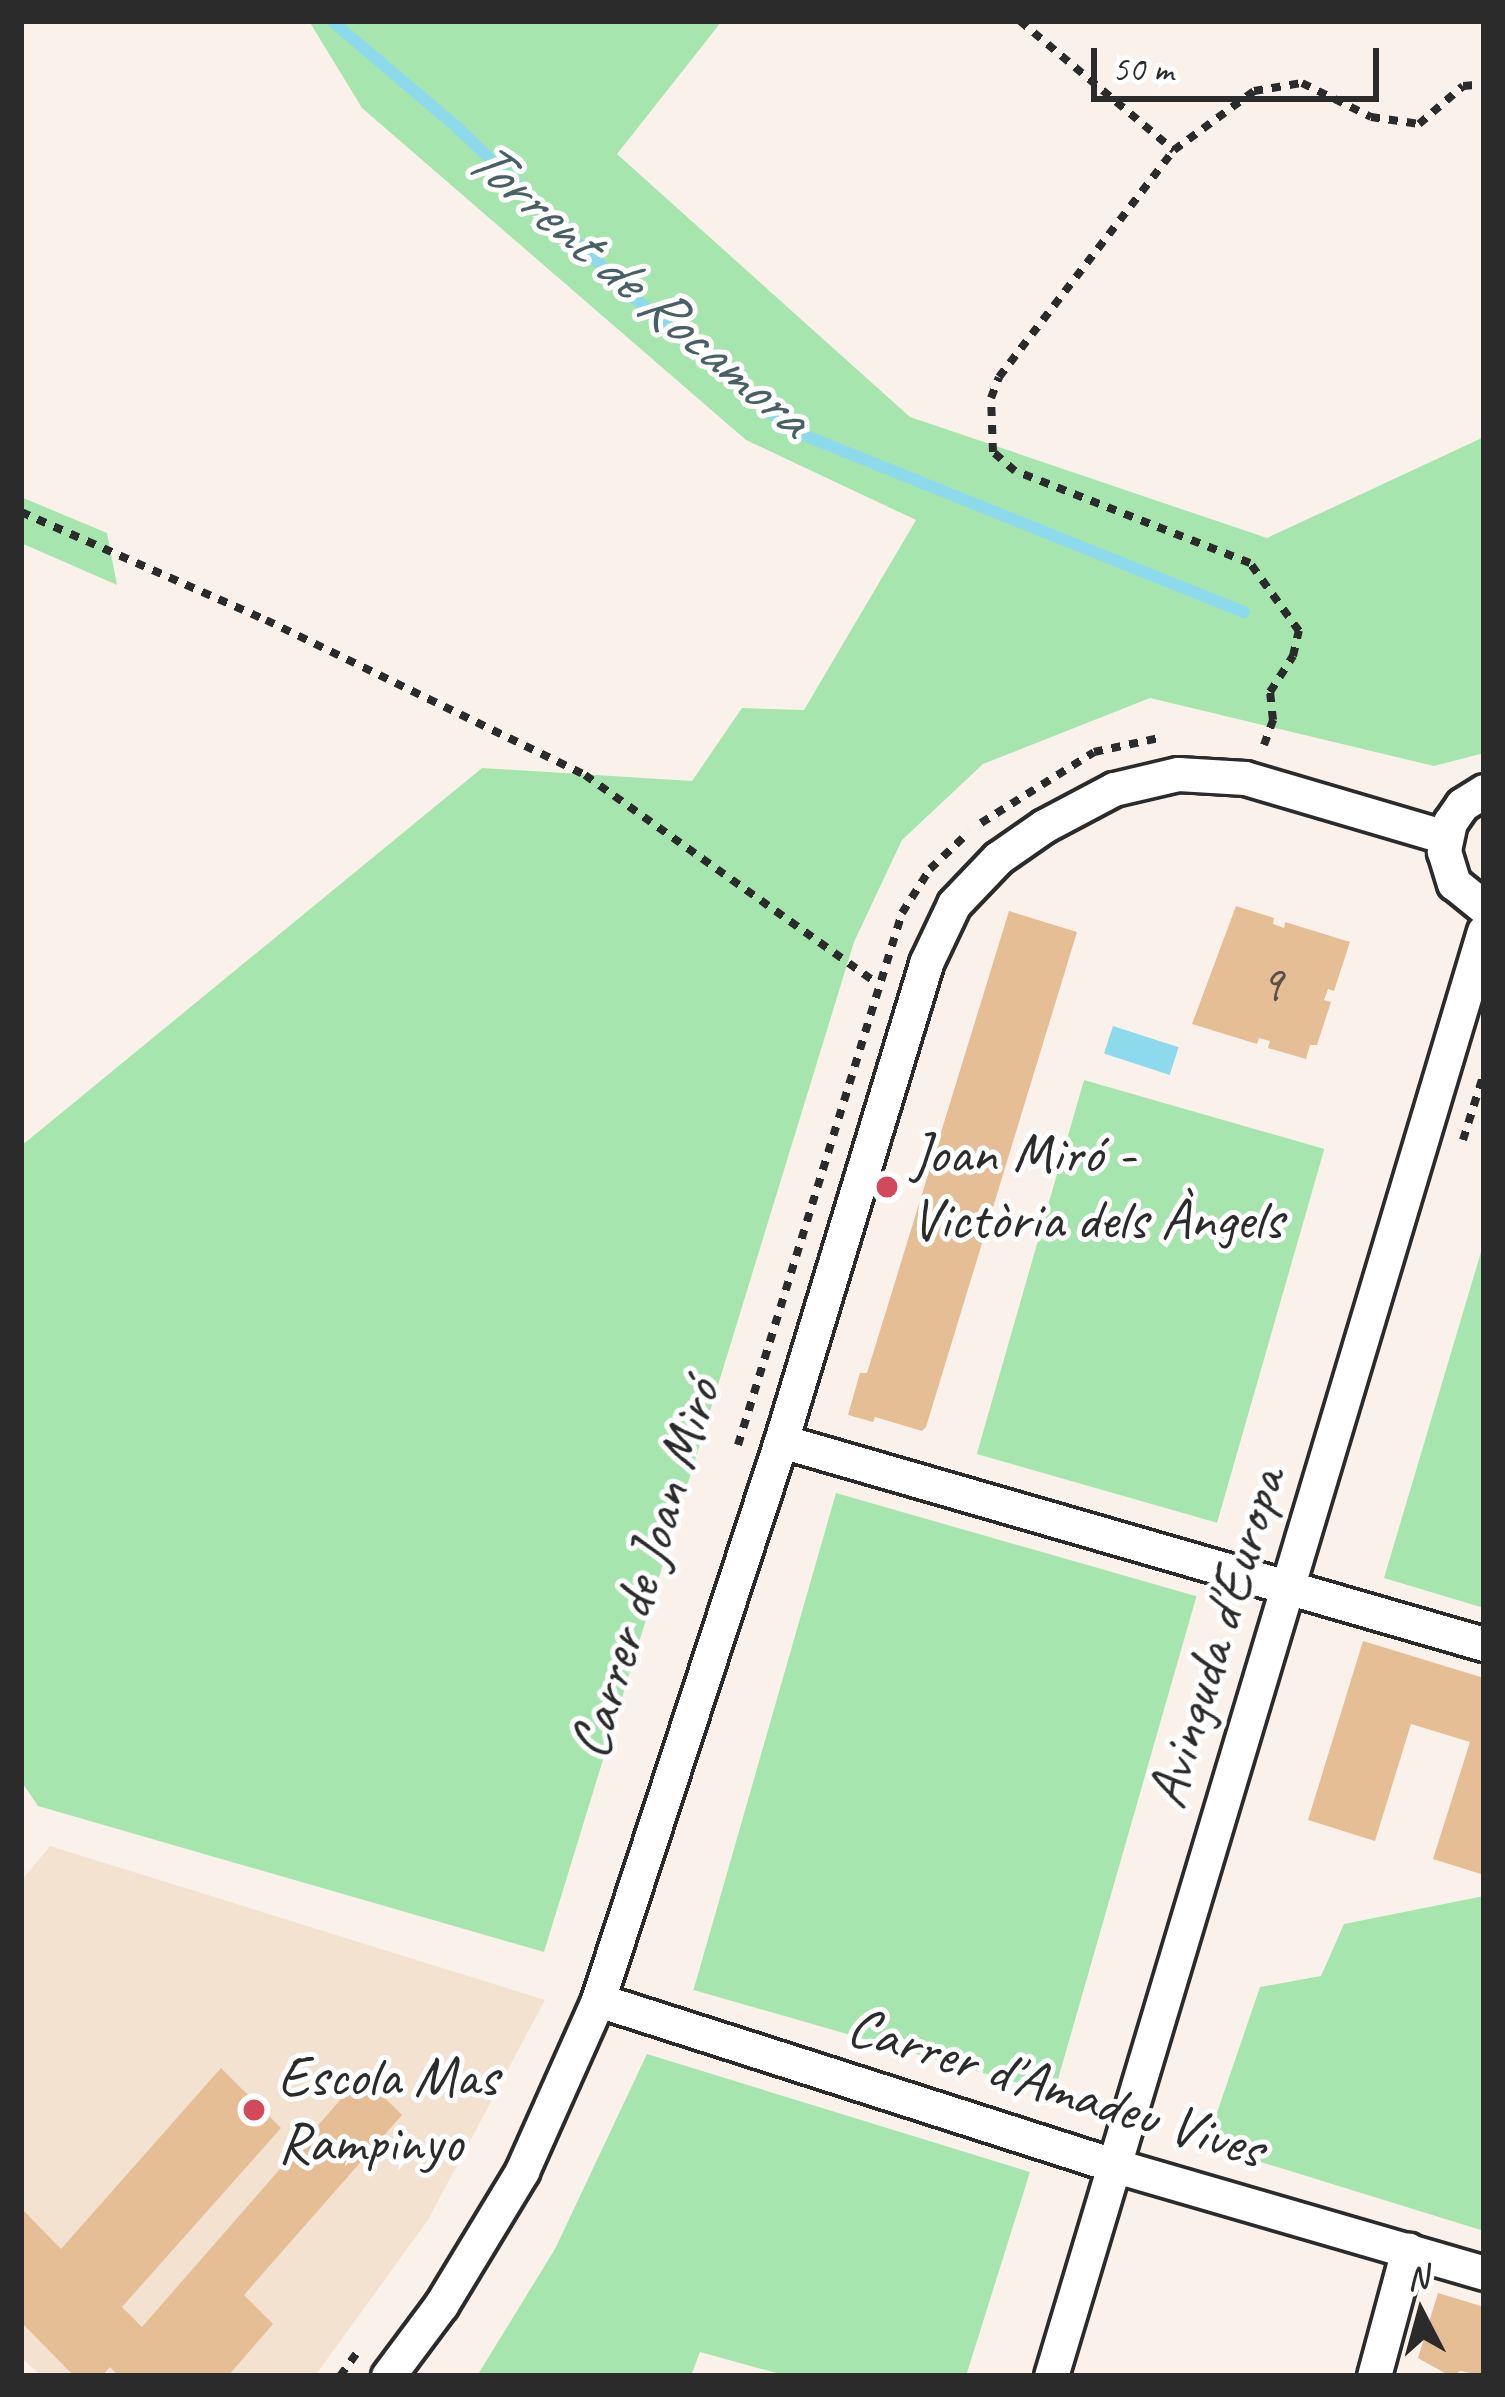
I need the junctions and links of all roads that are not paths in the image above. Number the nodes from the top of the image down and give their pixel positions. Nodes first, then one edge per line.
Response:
1 (1484, 791) edge
2 (1446, 837) junction
3 (1484, 907) edge
4 (1484, 931) edge
5 (781, 1441) junction
6 (1288, 1586) junction
7 (1484, 1644) edge
8 (598, 2000) junction
9 (1117, 2166) junction
10 (1408, 2250) junction
11 (1484, 2273) edge
12 (388, 2376) edge
13 (1051, 2376) edge
14 (1374, 2376) edge

1 - 2 street
2 - 3 street
2 - 5 street, Carrer de Joan Miró
4 - 6 street, Avinguda d'Europa
5 - 6 street
5 - 8 street, Carrer de Joan Miró
6 - 7 street
6 - 9 street, Avinguda d'Europa
8 - 9 street, Carrer d'Amadeu Vives
8 - 12 street, Carrer de Joan Miró
9 - 10 street, Carrer d'Amadeu Vives
9 - 13 street, Avinguda d'Europa
10 - 11 street, Carrer d'Amadeu Vives
10 - 14 street

